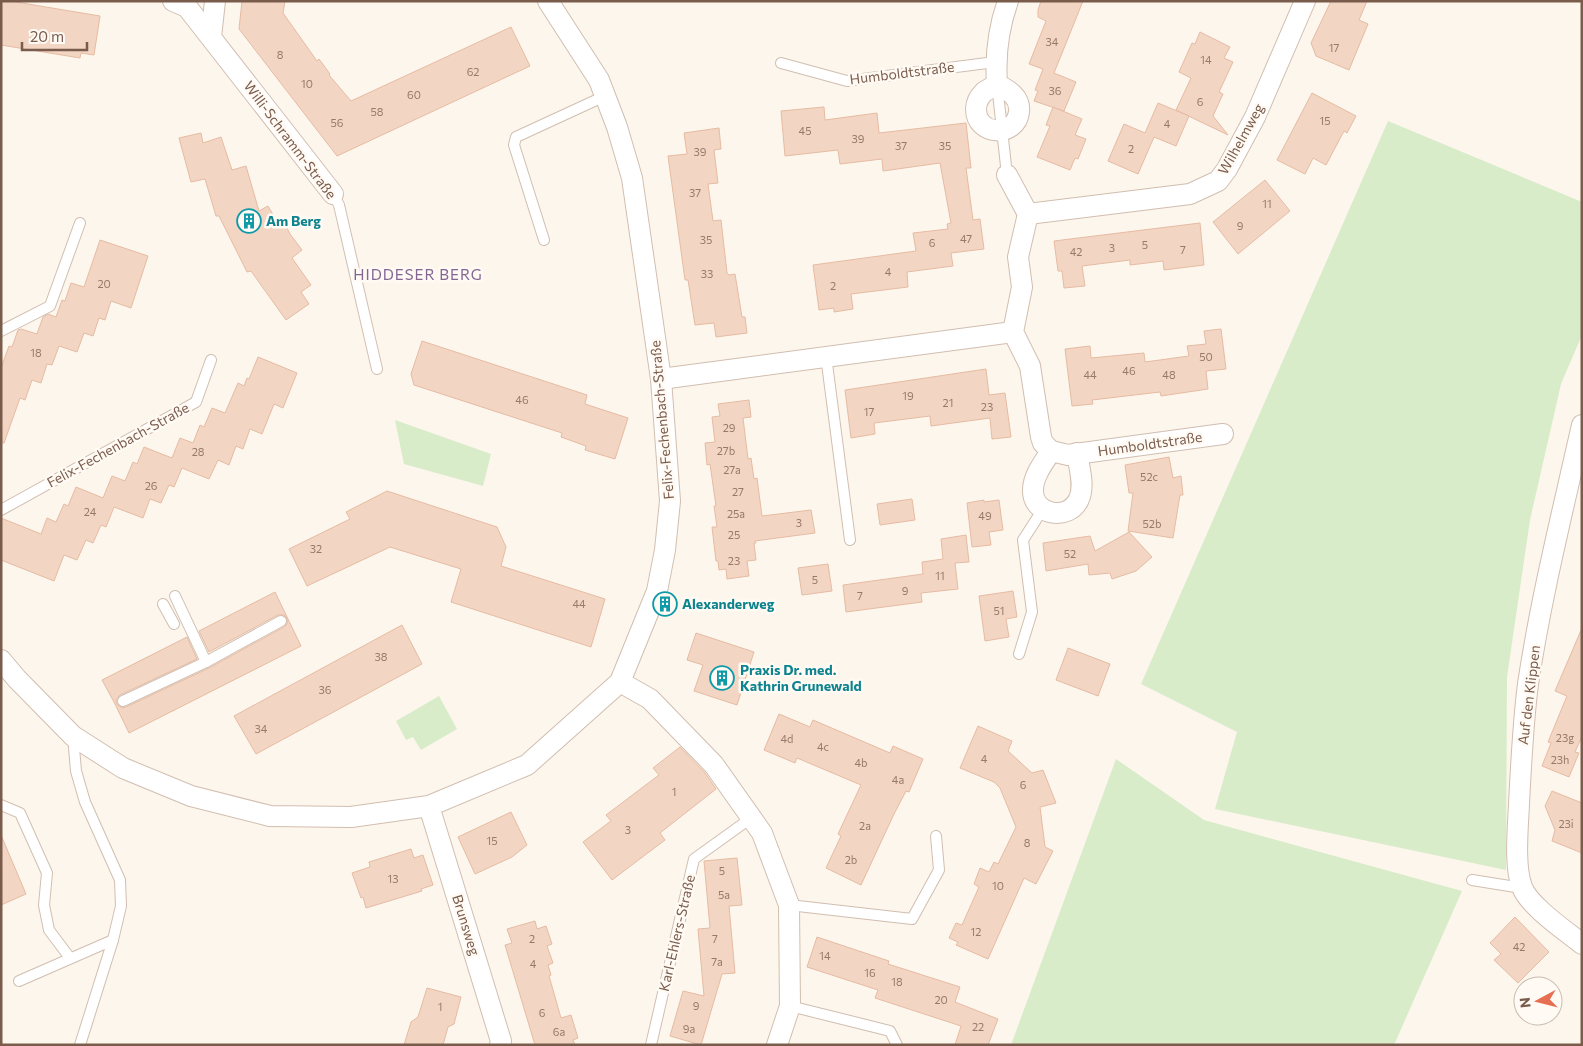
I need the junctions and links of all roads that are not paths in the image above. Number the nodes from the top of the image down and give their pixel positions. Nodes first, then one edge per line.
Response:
1 (173, 1) edge
2 (214, 1) edge
3 (548, 1) edge
4 (1008, 1) edge
5 (1305, 1) edge
6 (211, 37) junction
7 (995, 62) junction
8 (781, 63) dead end
9 (997, 84) junction
10 (605, 96) junction
11 (1002, 131) junction
12 (1007, 175) joint
13 (333, 194) joint
14 (1028, 214) junction
15 (80, 223) dead end
16 (544, 240) dead end
17 (1, 331) edge
18 (1013, 332) junction
19 (826, 356) junction
20 (211, 360) dead end
21 (376, 369) dead end
22 (661, 379) junction
23 (1582, 424) edge
24 (1223, 434) dead end
25 (1051, 451) junction
26 (1077, 453) junction
27 (1043, 509) junction
28 (1, 510) edge
29 (850, 540) dead end
30 (175, 596) dead end
31 (163, 604) dead end
32 (280, 621) dead end
33 (174, 624) dead end
34 (1018, 654) dead end
35 (1, 660) edge
36 (206, 662) junction
37 (620, 682) junction
38 (123, 701) dead end
39 (72, 736) junction
40 (1, 805) edge
41 (429, 806) junction
42 (751, 818) junction
43 (936, 836) dead end
44 (1472, 880) dead end
45 (1522, 888) junction
46 (789, 905) junction
47 (113, 940) junction
48 (1582, 944) edge
49 (70, 958) junction
50 (19, 981) dead end
51 (790, 1006) junction
52 (80, 1045) edge
53 (500, 1045) edge
54 (651, 1045) edge
55 (777, 1045) edge
56 (897, 1045) edge

1 - 6 street, Willi-Schramm-Straße
2 - 6 street
3 - 10 street, Felix-Fechenbach-Straße
4 - 7 street
5 - 14 street, Wilhelmweg
6 - 13 street, Willi-Schramm-Straße
7 - 8 lane, Humboldtstraße
7 - 9 street
9 - 11 street
9 - 11 street
10 - 16 lane
10 - 22 street, Felix-Fechenbach-Straße
11 - 12 lane
12 - 14 street
13 - 21 lane, Willi-Schramm-Straße
14 - 18 street
15 - 17 lane
18 - 19 street
18 - 25 street
19 - 22 street
19 - 29 lane
20 - 28 lane, Felix-Fechenbach-Straße
22 - 37 street, Felix-Fechenbach-Straße
23 - 45 street, Auf den Klippen
24 - 26 street, Humboldtstraße
25 - 26 street, Humboldtstraße
25 - 27 street
26 - 27 street
27 - 34 lane
30 - 36 lane
31 - 33 lane
32 - 36 lane
35 - 39 street, Felix-Fechenbach-Straße
36 - 38 lane
37 - 41 street, Felix-Fechenbach-Straße
37 - 42 street
39 - 41 street, Felix-Fechenbach-Straße
39 - 47 lane
40 - 49 lane
41 - 53 street, Brunsweg
42 - 46 street
42 - 54 lane, Karl-Ehlers-Straße
43 - 46 lane
44 - 45 lane
45 - 48 street
46 - 51 street
47 - 49 lane
47 - 52 lane
49 - 50 lane
51 - 55 street
51 - 56 lane

